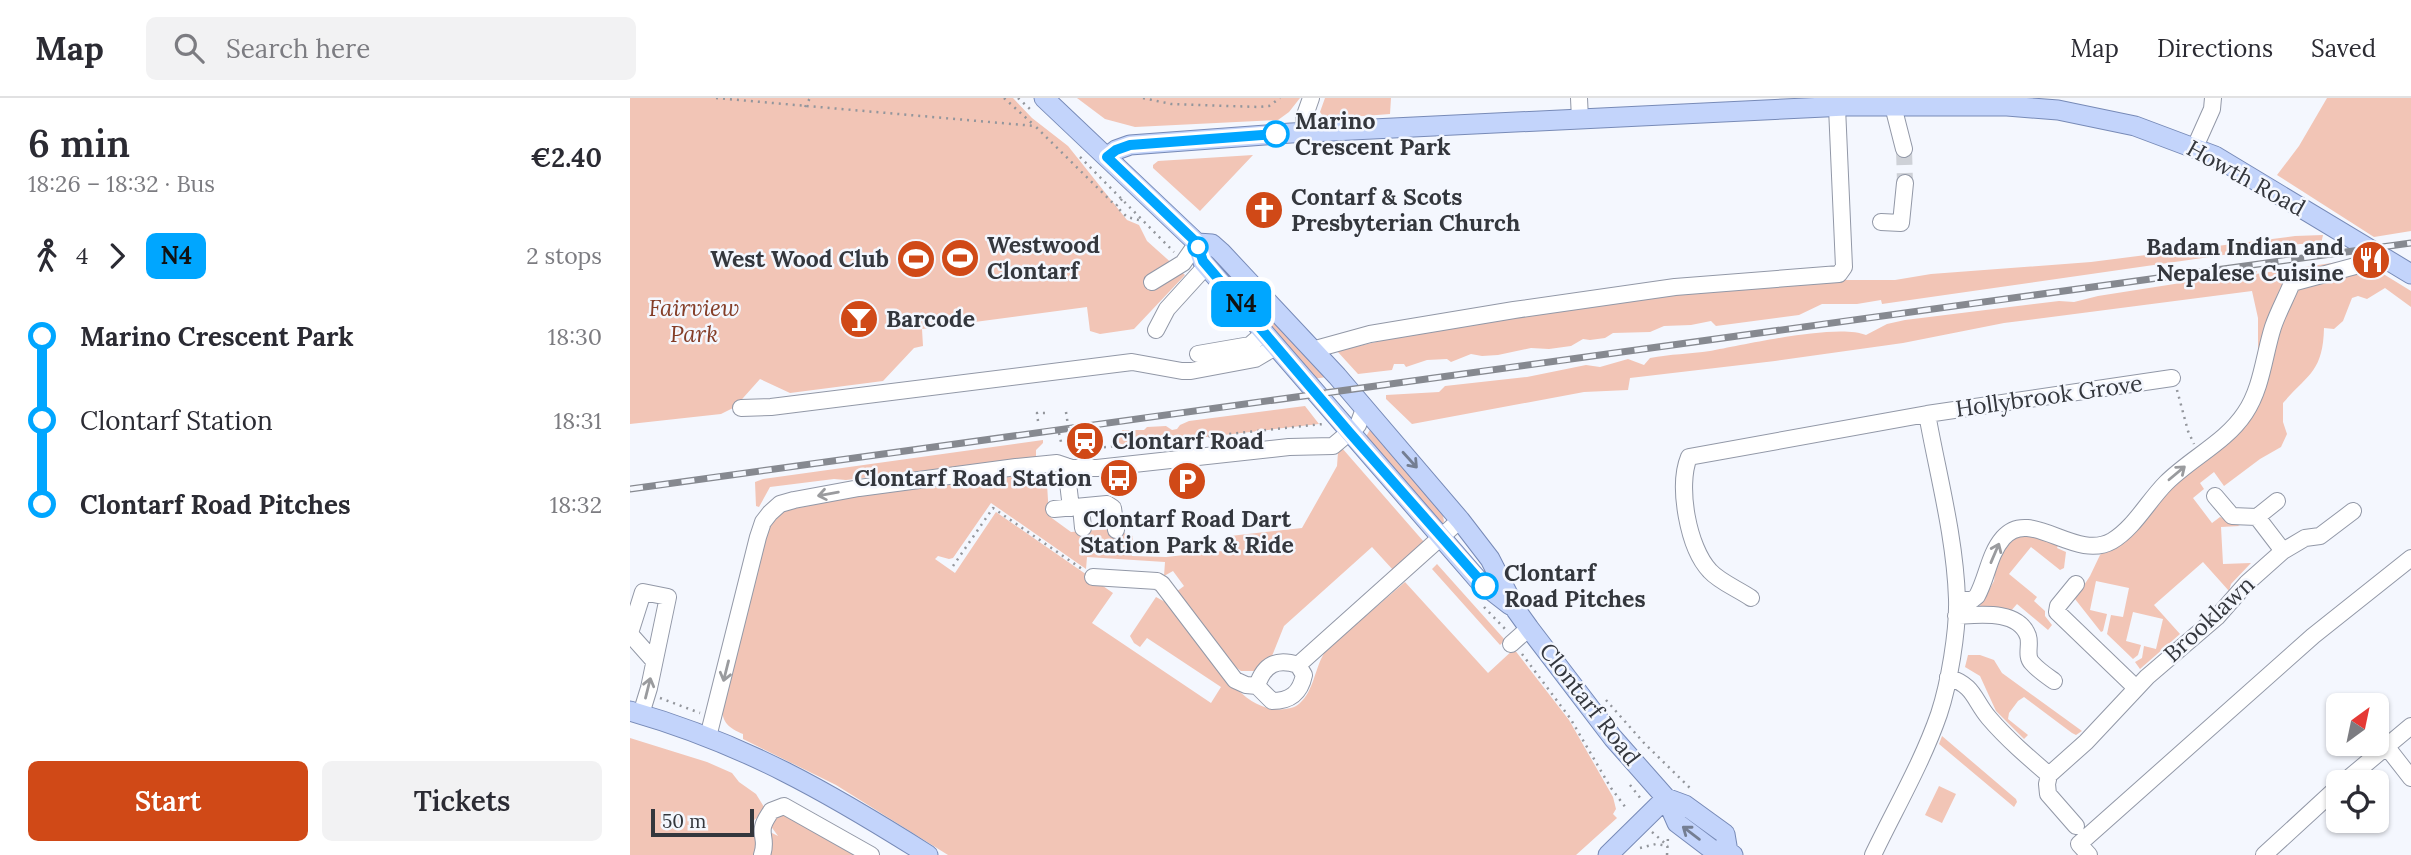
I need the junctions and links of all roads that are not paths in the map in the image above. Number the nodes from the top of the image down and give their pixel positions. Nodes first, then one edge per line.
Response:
1 (1311, 98) edge
2 (1580, 98) edge
3 (2213, 98) edge
4 (1843, 104) edge
5 (2058, 104) edge
6 (1894, 106) junction
7 (1041, 107) edge
8 (1580, 119) junction
9 (1304, 132) junction
10 (2195, 147) junction
11 (1904, 149) tunnel mouth
12 (1107, 157) junction
13 (1905, 183) tunnel mouth
14 (1881, 222) dead end
15 (1197, 243) junction
16 (2385, 258) junction
17 (1207, 265) junction
18 (2411, 274) edge
19 (1152, 282) dead end
20 (1156, 330) dead end
21 (1271, 339) junction
22 (1312, 349) junction
23 (1198, 354) dead end
24 (2172, 378) road end
25 (741, 408) dead end
26 (1364, 409) junction
27 (1927, 414) junction
28 (1349, 432) junction
29 (1066, 466) junction
30 (2215, 496) dead end
31 (2277, 500) dead end
32 (1076, 507) junction
33 (1054, 509) dead end
34 (2353, 511) dead end
35 (2257, 517) junction
36 (1460, 520) junction
37 (1083, 528) dead end
38 (1116, 530) dead end
39 (1440, 537) junction
40 (2283, 551) junction
41 (2411, 558) edge
42 (1093, 577) road end
43 (2076, 584) dead end
44 (1751, 598) dead end
45 (1957, 608) junction
46 (1516, 610) junction
47 (1529, 628) junction
48 (630, 633) edge
49 (1512, 643) road end
50 (654, 661) junction
51 (1298, 665) junction
52 (1948, 677) junction
53 (2054, 681) dead end
54 (1257, 686) junction
55 (2136, 688) junction
56 (636, 713) edge
57 (2411, 726) edge
58 (708, 737) junction
59 (2389, 744) edge
60 (2389, 750) edge
61 (2374, 756) edge
62 (2358, 770) edge
63 (2049, 775) junction
64 (2411, 778) edge
65 (1667, 798) junction
66 (2326, 798) edge
67 (2076, 826) dead end
68 (2084, 850) edge
69 (1731, 853) edge
70 (762, 855) edge
71 (872, 855) edge
72 (928, 855) edge
73 (1608, 855) edge
74 (1873, 855) edge
75 (2264, 855) edge

1 - 9 street
2 - 8 street
3 - 10 street
4 - 6 main road, Howth Road
4 - 8 main road, Howth Road
4 - 22 street
5 - 6 main road, Howth Road
5 - 10 main road, Howth Road
6 - 11 street
7 - 12 main road, Clontarf Road
8 - 9 main road, Howth Road
9 - 12 main road, Howth Road
10 - 16 main road, Howth Road
12 - 15 main road, Clontarf Road
13 - 14 street
15 - 17 main road, Clontarf Road
15 - 19 street
15 - 22 main road, Clontarf Road
16 - 18 main road, Howth Road
45 -> 16 street
17 - 20 street
17 - 21 main road, Clontarf Road
21 - 23 street
21 - 25 street
21 - 28 main road, Clontarf Road
22 - 26 main road, Clontarf Road
24 - 27 street, Hollybrook Grove
26 - 28 street
26 -> 36 main road, Clontarf Road
27 - 44 street, Hollybrook Grove
27 - 45 street, Hollybrook Grove
28 - 29 street
28 - 39 main road, Clontarf Road
29 - 32 street
29 -> 58 street
30 - 35 street
31 - 35 street
32 - 33 street
32 - 37 street
32 - 38 street
34 - 40 street, Brooklawn
35 - 40 street
36 - 39 street
36 - 46 main road, Clontarf Road
39 - 46 main road, Clontarf Road
39 - 51 street
40 - 55 street, Brooklawn
41 - 68 street
42 - 54 street
43 - 55 street
45 - 52 street, Hollybrook Grove
45 - 53 street
46 - 47 main road, Clontarf Road
47 - 49 street
47 - 65 main road, Clontarf Road
48 - 50 street
48 - 50 street
56 -> 50 street
51 - 54 street
51 - 54 street
52 - 63 street
52 - 74 street, Hollybrook Grove
55 - 63 street, Brooklawn
56 - 58 main road
57 - 59 street
58 - 72 main road
60 - 64 street
61 - 62 street
63 - 67 street
65 - 69 main road, Clontarf Road
65 - 73 main road
66 - 75 street
70 - 71 street

